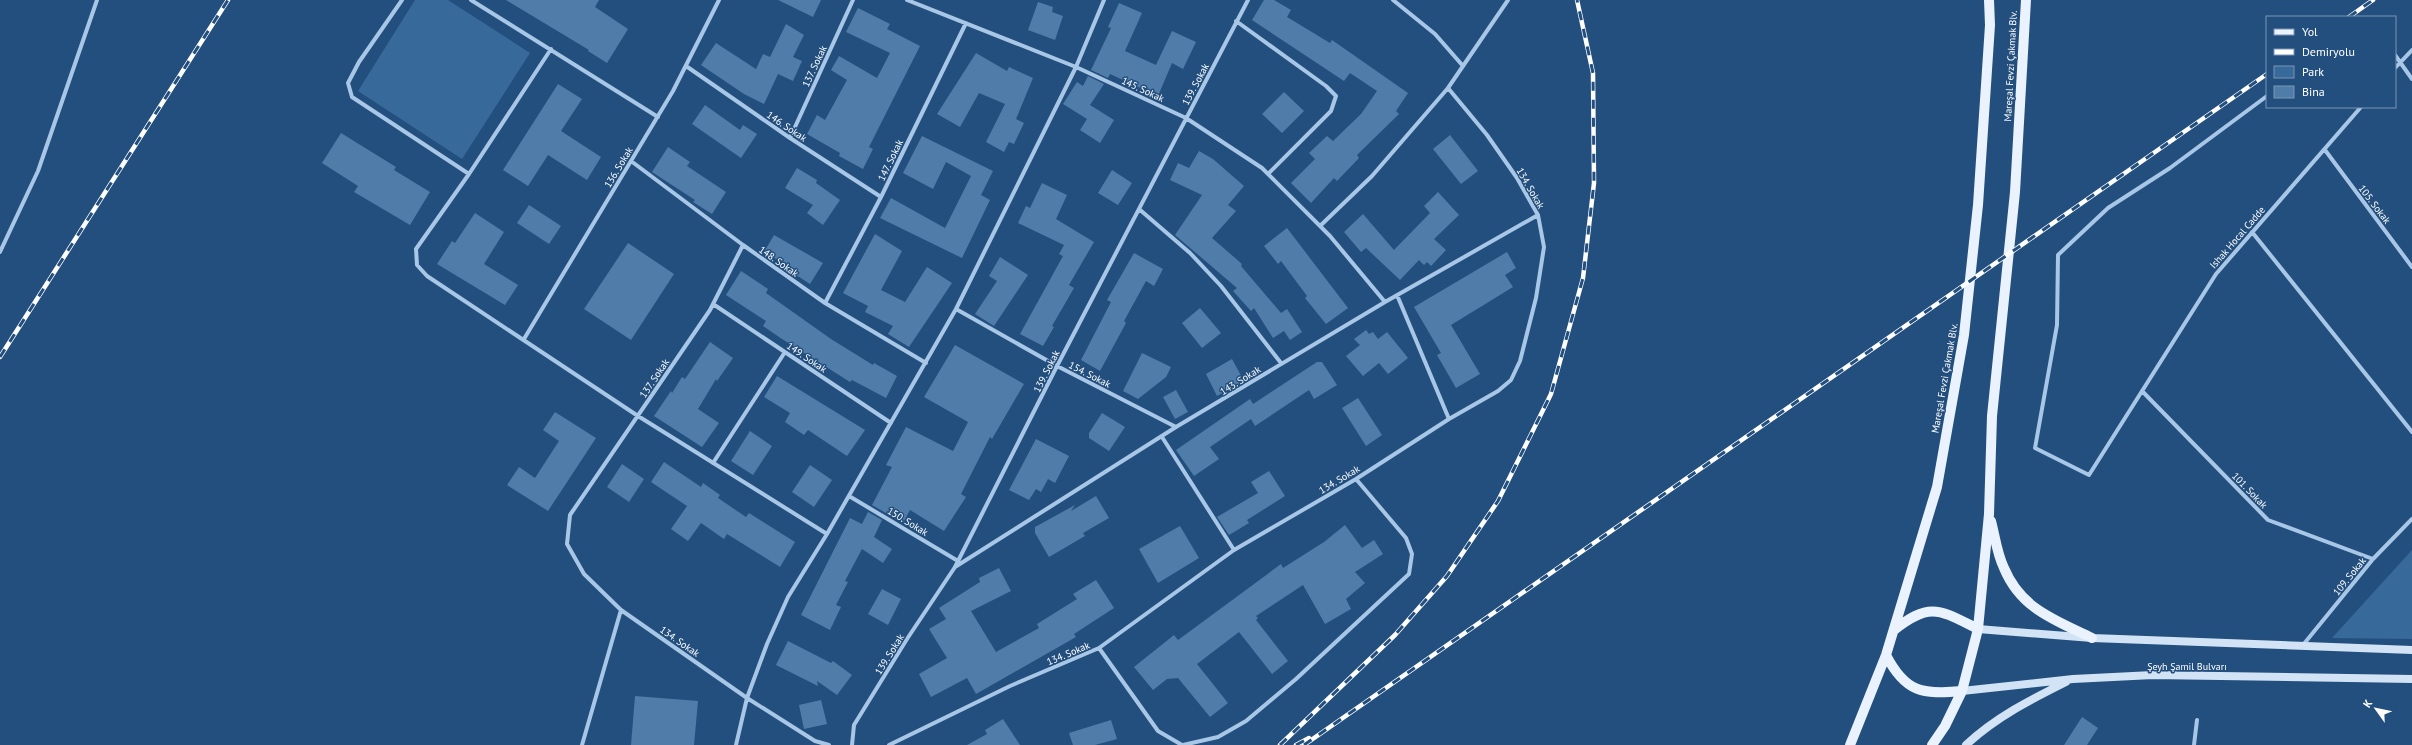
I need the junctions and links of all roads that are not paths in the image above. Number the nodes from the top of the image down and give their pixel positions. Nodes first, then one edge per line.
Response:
1 (97, 0) edge
2 (402, 0) edge
3 (471, 0) edge
4 (719, 0) edge
5 (853, 0) edge
6 (907, 0) edge
7 (1104, 0) edge
8 (1248, 0) edge
9 (1393, 0) edge
10 (1508, 0) edge
11 (1989, 0) edge
12 (2026, 0) edge
13 (1236, 21) junction
14 (966, 23) junction
15 (551, 49) junction
16 (2412, 50) edge
17 (2396, 56) edge
18 (2400, 62) junction
19 (686, 66) junction
20 (1463, 66) junction
21 (1076, 67) junction
22 (2396, 67) edge
23 (2412, 79) edge
24 (1448, 88) junction
25 (2266, 97) edge
26 (2360, 108) edge
27 (658, 117) junction
28 (1186, 118) junction
29 (790, 138) junction
30 (2325, 150) junction
31 (631, 161) junction
32 (469, 174) junction
33 (1268, 174) junction
34 (881, 197) junction
35 (1139, 209) junction
36 (1538, 215) junction
37 (1320, 226) junction
38 (2252, 232) junction
39 (743, 245) junction
40 (0, 252) edge
41 (2412, 267) edge
42 (1397, 296) junction
43 (1385, 302) junction
44 (825, 303) junction
45 (713, 304) junction
46 (956, 310) junction
47 (524, 339) junction
48 (785, 352) junction
49 (926, 363) junction
50 (1282, 363) junction
51 (1057, 366) junction
52 (2142, 391) junction
53 (638, 416) junction
54 (1449, 419) junction
55 (891, 423) junction
56 (1176, 427) junction
57 (2412, 432) edge
58 (1162, 437) junction
59 (713, 463) junction
60 (1356, 479) junction
61 (849, 496) junction
62 (1989, 514) junction
63 (570, 515) joint
64 (2412, 519) edge
65 (827, 534) junction
66 (1234, 550) junction
67 (2373, 559) junction
68 (958, 560) junction
69 (955, 567) junction
70 (621, 610) junction
71 (1978, 629) junction
72 (1894, 630) junction
73 (2092, 638) junction
74 (2301, 647) junction
75 (1099, 648) junction
76 (2412, 650) edge
77 (1886, 655) junction
78 (2073, 679) junction
79 (2412, 679) edge
80 (1962, 691) junction
81 (748, 698) junction
82 (2197, 720) dead end
83 (582, 745) edge
84 (736, 745) edge
85 (829, 745) edge
86 (852, 745) edge
87 (889, 745) edge
88 (1182, 745) edge
89 (1850, 745) edge
90 (1932, 745) edge
91 (1966, 745) edge
92 (2194, 745) edge

1 - 40 street
2 - 32 street
3 - 15 street
4 - 19 street, 136. Sokak
5 - 29 street, 137. Sokak
6 - 14 street, 145. Sokak
7 - 21 street
8 - 13 street, 139. Sokak
9 - 20 street
10 - 20 street
11 - 72 main road, Mareşal Fevzi Çakmak Blv.
12 - 62 main road, Mareşal Fevzi Çakmak Blv.
13 - 28 street, 139. Sokak
13 - 33 street
14 - 21 street, 145. Sokak
14 - 34 street, 147. Sokak
15 - 27 street
15 - 32 street
16 - 18 street
17 - 18 street
18 - 22 street
18 - 23 street
19 - 27 street, 136. Sokak
19 - 29 street, 146. Sokak
20 - 24 street
21 - 28 street, 145. Sokak
21 - 46 street
24 - 36 street, 134. Sokak
24 - 37 street
25 - 52 street, Ishak Hocal Cadde
26 - 30 street, Ishak Hocal Cadde
27 - 31 street, 136. Sokak
28 - 33 street, 145. Sokak
28 - 35 street, 139. Sokak
29 - 34 street, 146. Sokak
30 - 38 street, Ishak Hocal Cadde
30 - 41 street, 105. Sokak
31 - 39 street, 148. Sokak
31 - 47 street, 136. Sokak
32 - 47 street
33 - 37 street, 145. Sokak
34 - 44 street, 147. Sokak
35 - 50 street
35 - 51 street, 139. Sokak
36 - 42 street, 143. Sokak
36 - 54 street, 134. Sokak
37 - 43 street, 145. Sokak
38 - 52 street, Ishak Hocal Cadde
38 - 57 street
39 - 44 street, 148. Sokak
39 - 45 street, 137. Sokak
42 - 43 street, 143. Sokak
42 - 54 street
43 - 50 street, 143. Sokak
44 - 49 street, 148. Sokak
45 - 48 street, 149. Sokak
45 - 53 street, 137. Sokak
46 - 49 street
46 - 51 street, 154. Sokak
47 - 53 street
48 - 55 street, 149. Sokak
48 - 59 street
49 - 55 street
50 - 56 street, 143. Sokak
51 - 56 street, 154. Sokak
51 - 68 street, 139. Sokak
52 - 67 street, 101. Sokak
53 - 59 street
53 - 63 street, 137. Sokak
54 - 60 street, 134. Sokak
55 - 61 street
56 - 58 street, 143. Sokak
58 - 66 street
58 - 69 street, 143. Sokak
59 - 65 street
60 - 66 street, 134. Sokak
60 - 88 street
61 - 65 street
61 - 68 street, 150. Sokak
62 - 71 main road, Mareşal Fevzi Çakmak Blv.
62 - 73 main road
63 - 70 street, 134. Sokak
64 - 67 street, 109. Sokak
65 - 81 street
66 - 75 street, 134. Sokak
67 - 74 street, 109. Sokak
68 - 69 street, 139. Sokak
69 - 86 street, 139. Sokak
70 - 81 street, 134. Sokak
70 - 83 street
71 - 72 main road
71 - 73 main road
71 - 80 main road, Mareşal Fevzi Çakmak Blv.
72 - 77 main road, Mareşal Fevzi Çakmak Blv.
73 - 74 main road
74 - 76 main road
75 - 87 street, 134. Sokak
75 - 88 street
77 - 80 main road
77 - 89 main road, Mareşal Fevzi Çakmak Blv.
78 - 79 main road, Şeyh Şamil Bulvarı
78 - 80 main road, Şeyh Şamil Bulvarı
78 - 91 main road
80 - 90 main road, Mareşal Fevzi Çakmak Blv.
81 - 84 street
81 - 85 street, 134. Sokak
82 - 92 street

